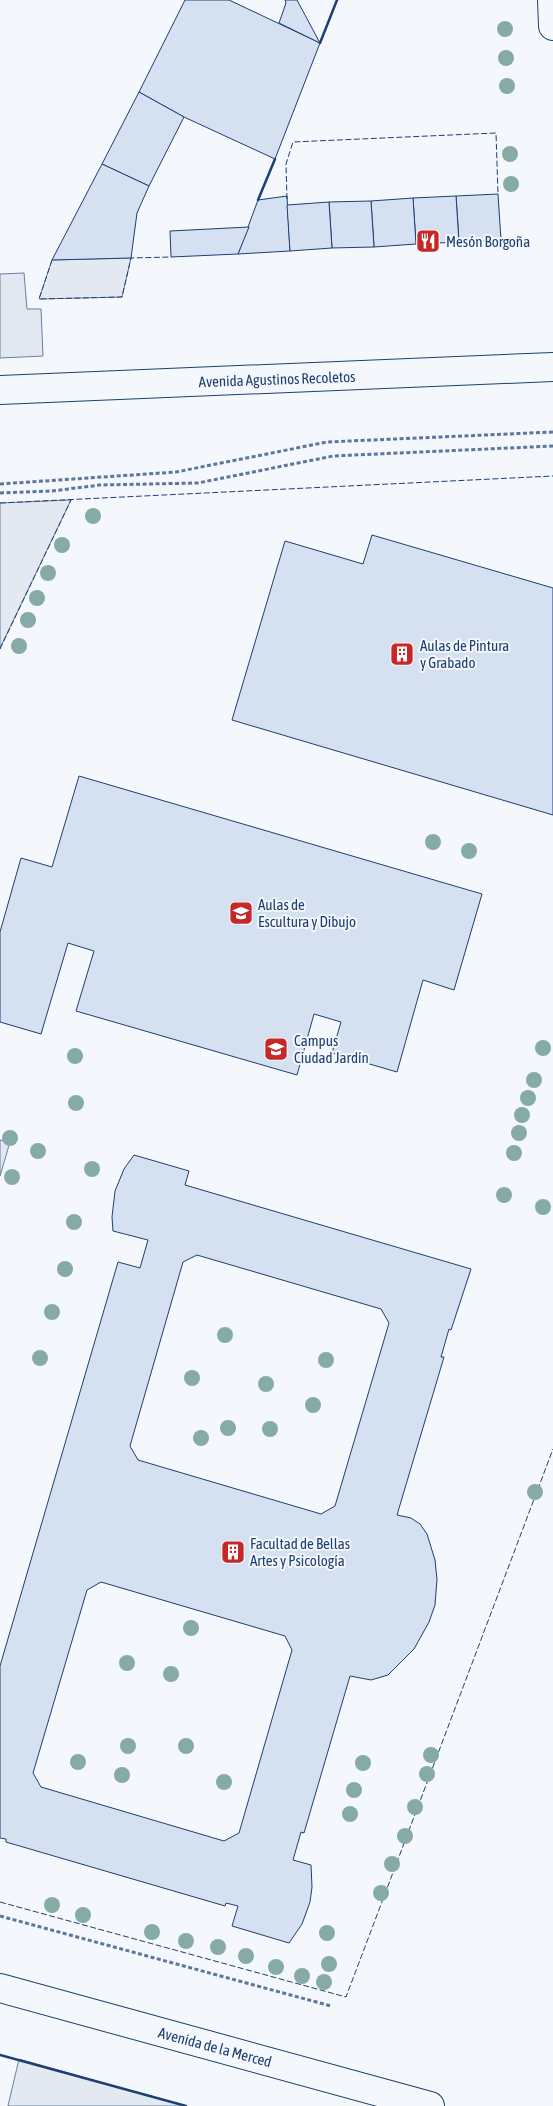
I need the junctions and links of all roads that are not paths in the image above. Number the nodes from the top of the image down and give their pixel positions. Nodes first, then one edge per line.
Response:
1 (552, 0) edge
2 (553, 26) edge
3 (553, 367) edge
4 (0, 390) edge
5 (0, 1988) edge
6 (430, 2106) edge

1 - 2 main road
3 - 4 main road, Avenida Agustinos Recoletos
5 - 6 main road, Avenida de la Merced

